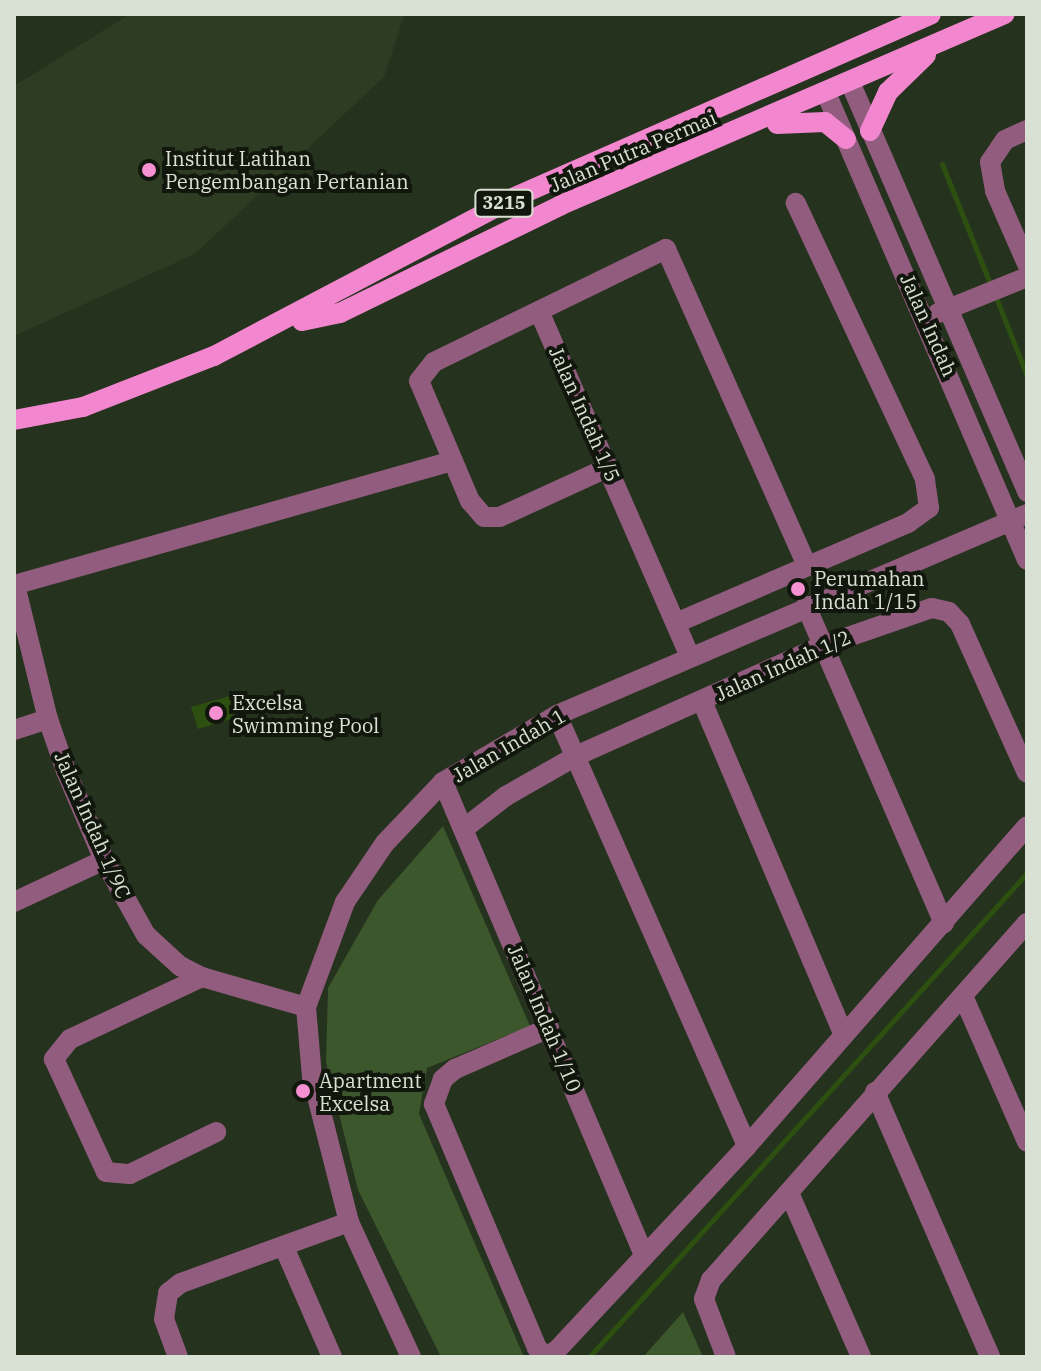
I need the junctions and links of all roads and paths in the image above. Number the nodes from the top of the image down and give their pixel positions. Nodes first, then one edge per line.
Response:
1 (931, 14) edge
2 (1005, 14) edge
3 (899, 29) junction
4 (944, 39) junction
5 (836, 83) junction
6 (739, 96) junction
7 (746, 130) junction
8 (1027, 130) edge
9 (870, 131) junction
10 (846, 139) junction
11 (796, 203) dead end
12 (1027, 264) edge
13 (1019, 280) edge
14 (947, 309) junction
15 (539, 311) junction
16 (926, 319) junction
17 (278, 326) junction
18 (14, 420) edge
19 (452, 461) junction
20 (609, 467) junction
21 (1027, 492) edge
22 (1020, 518) edge
23 (1027, 560) edge
24 (807, 566) junction
25 (14, 585) edge
26 (806, 606) junction
27 (676, 623) junction
28 (822, 646) junction
29 (690, 656) junction
30 (702, 701) junction
31 (557, 715) junction
32 (48, 719) junction
33 (14, 730) edge
34 (576, 756) junction
35 (1027, 773) edge
36 (443, 782) junction
37 (1027, 826) edge
38 (466, 827) junction
39 (104, 860) junction
40 (14, 902) edge
41 (944, 923) junction
42 (1027, 923) edge
43 (180, 966) junction
44 (202, 977) junction
45 (963, 996) junction
46 (140, 1006) junction
47 (306, 1007) junction
48 (549, 1028) junction
49 (843, 1033) junction
50 (875, 1092) junction
51 (216, 1132) dead end
52 (1027, 1142) edge
53 (747, 1146) junction
54 (790, 1195) junction
55 (349, 1222) junction
56 (284, 1247) junction
57 (644, 1255) junction
58 (178, 1357) edge
59 (332, 1357) edge
60 (411, 1357) edge
61 (726, 1357) edge
62 (861, 1357) edge
63 (990, 1357) edge

1 - 3 main road, Jalan Putra Permai / 3215
2 - 4 main road, Jalan Putra Permai / 3215
3 - 5 main road
3 - 6 main road, Jalan Putra Permai / 3215
4 - 5 main road, Jalan Putra Permai / 3215
4 - 9 main road
5 - 6 main road
5 - 7 main road, Jalan Putra Permai / 3215
5 - 9 street, Jalan Indah
5 - 10 street, Jalan Indah
6 - 17 main road, Jalan Putra Permai / 3215
7 - 10 main road
7 - 17 main road, Jalan Putra Permai / 3215
8 - 12 street
9 - 14 street, Jalan Indah
10 - 16 street, Jalan Indah
11 - 24 street
13 - 14 street
14 - 16 street
14 - 21 street, Jalan Indah
15 - 19 street
15 - 20 street, Jalan Indah 1/5
15 - 24 street
16 - 22 street, Jalan Indah
17 - 18 main road, Jalan Putra Permai / 3215
19 - 20 street
19 - 25 street
20 - 27 street, Jalan Indah 1/5
22 - 23 street, Jalan Indah
22 - 26 street, Jalan Indah 1
24 - 27 street
25 - 32 street, Jalan Indah 1/9C
26 - 28 street
26 - 29 street, Jalan Indah 1
27 - 29 street, Jalan Indah 1/5
28 - 30 street, Jalan Indah 1/2
28 - 35 street, Jalan Indah 1/2
28 - 41 street
29 - 31 street, Jalan Indah 1
30 - 34 street, Jalan Indah 1/2
30 - 49 street
31 - 34 street
31 - 36 street, Jalan Indah 1
32 - 33 street
32 - 39 street, Jalan Indah 1/9C
34 - 38 street, Jalan Indah 1/2
34 - 53 street
36 - 38 street, Jalan Indah 1/10
36 - 47 street, Jalan Indah 1
37 - 41 street
38 - 48 street, Jalan Indah 1/10
39 - 40 street
39 - 43 street, Jalan Indah 1/9C
41 - 49 street
42 - 45 street
43 - 44 street, Jalan Indah 1/9C
43 - 46 street
44 - 46 street
44 - 47 street, Jalan Indah 1/9C
45 - 50 street
45 - 52 street
46 - 51 street
47 - 55 street, Jalan Indah 1
48 - 57 street, Jalan Indah 1/10
48 - 57 street
49 - 53 street
50 - 54 street
50 - 63 street
53 - 57 street
54 - 61 street
54 - 62 street
55 - 56 street
55 - 60 street, Jalan Indah 1
56 - 58 street
56 - 59 street

